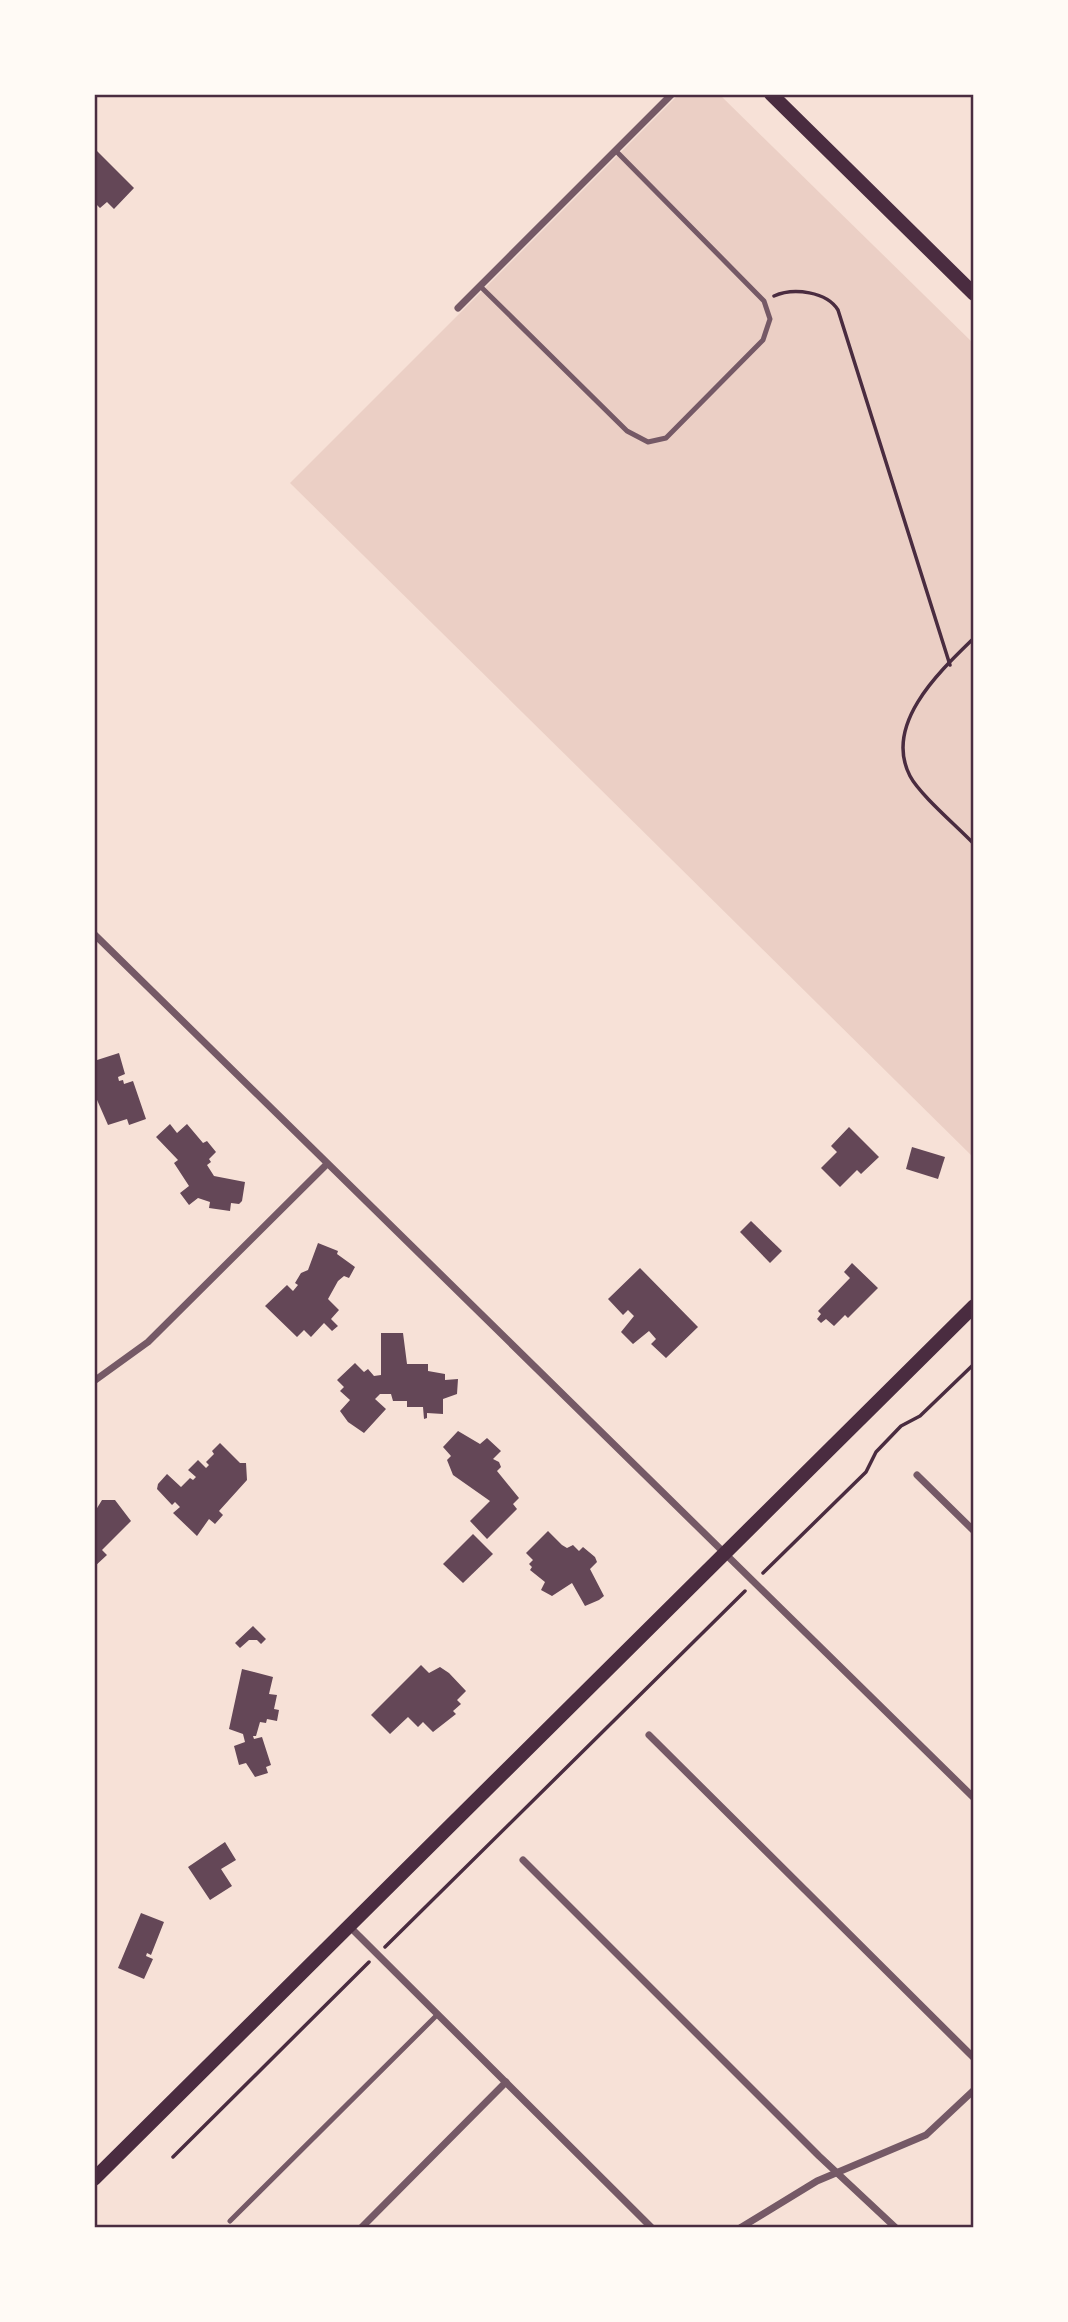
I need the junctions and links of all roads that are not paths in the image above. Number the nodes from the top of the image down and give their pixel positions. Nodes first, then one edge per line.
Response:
1 (672, 94) edge
2 (771, 94) edge
3 (616, 151) junction
4 (480, 286) junction
5 (974, 294) edge
6 (458, 308) dead end
7 (94, 934) edge
8 (327, 1164) junction
9 (974, 1306) edge
10 (94, 1381) edge
11 (917, 1475) dead end
12 (974, 1531) edge
13 (724, 1552) junction
14 (649, 1735) dead end
15 (974, 1798) edge
16 (523, 1860) dead end
17 (349, 1926) junction
18 (438, 2014) junction
19 (974, 2058) edge
20 (506, 2082) junction
21 (974, 2090) edge
22 (839, 2173) junction
23 (94, 2179) edge
24 (230, 2221) dead end
25 (361, 2228) edge
26 (652, 2228) edge
27 (740, 2228) edge
28 (896, 2228) edge

1 - 3 street
2 - 5 main road
3 - 4 street
3 - 4 lane
4 - 6 street
7 - 8 street
8 - 10 street
8 - 13 street
9 - 13 main road
11 - 12 street
13 - 15 street
13 - 17 main road
14 - 19 street
16 - 22 street
17 - 18 street
17 - 23 main road
18 - 20 street
18 - 24 lane
20 - 25 street
20 - 26 street
21 - 22 street
22 - 27 street
22 - 28 street

